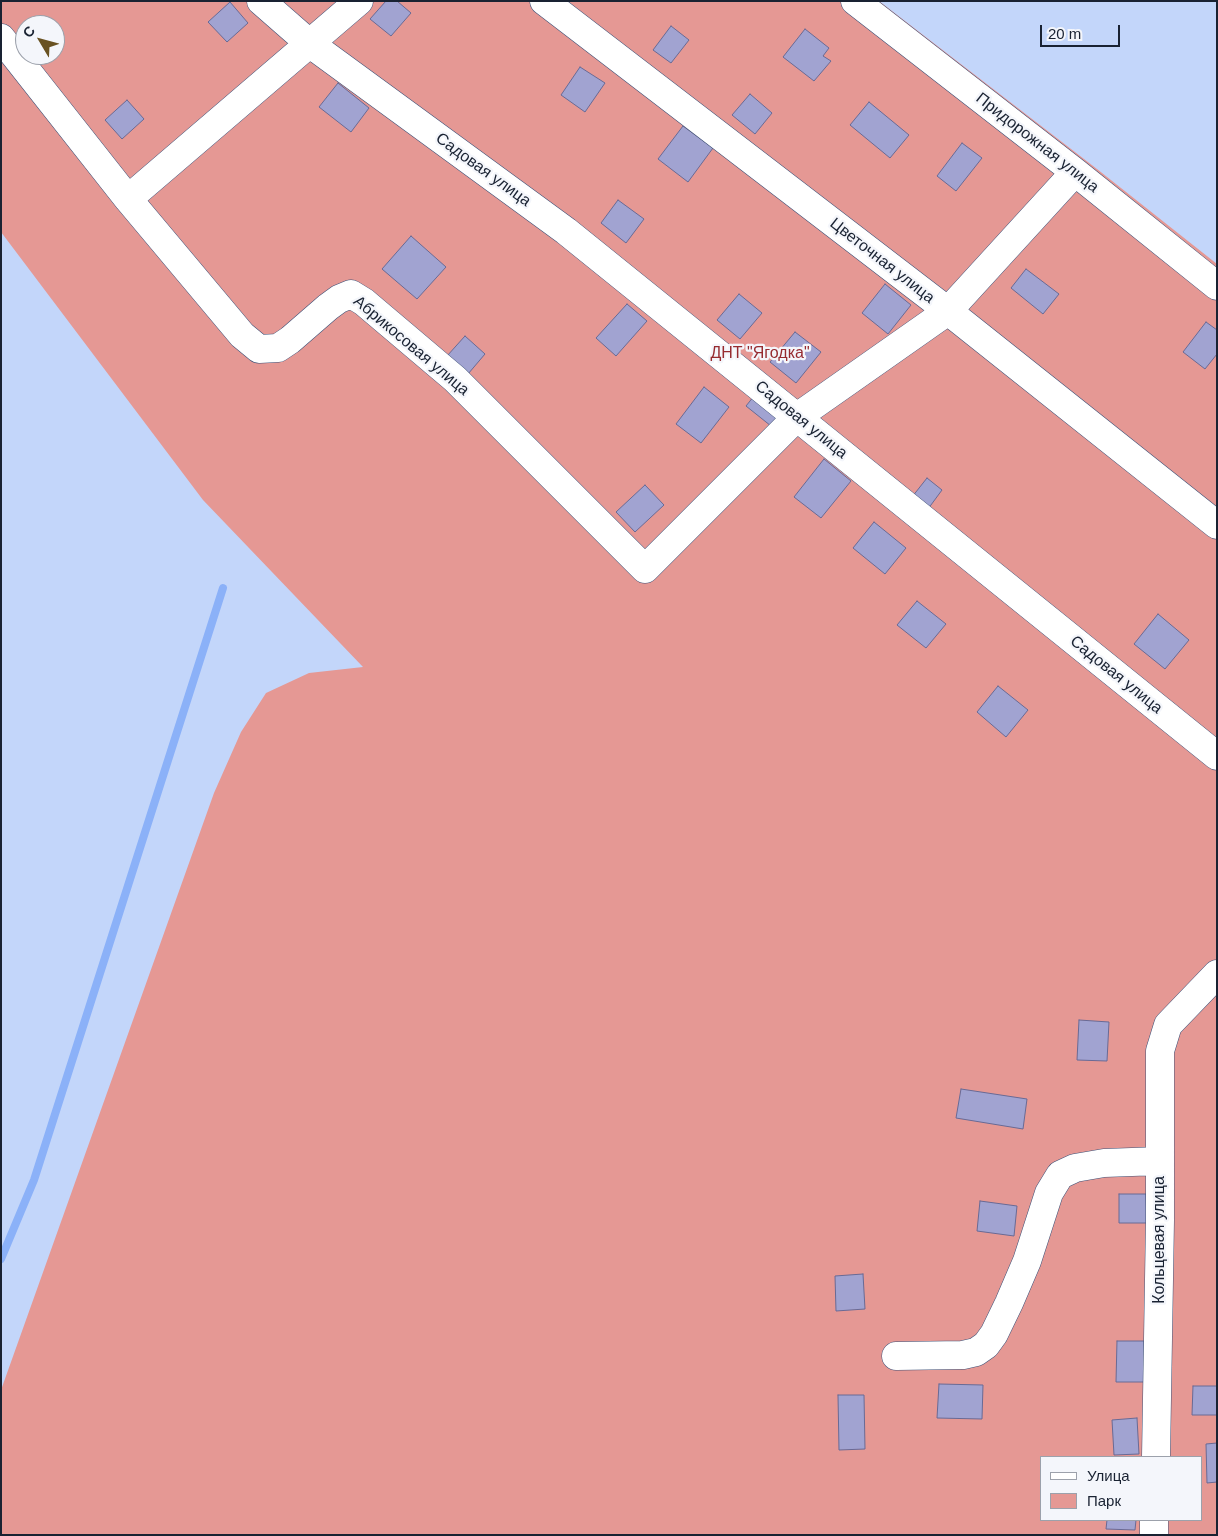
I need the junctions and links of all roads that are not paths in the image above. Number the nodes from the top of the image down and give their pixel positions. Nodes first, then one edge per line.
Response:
1 (261, 1) edge
2 (359, 1) edge
3 (544, 1) edge
4 (855, 1) edge
5 (1, 38) edge
6 (309, 43) junction
7 (1075, 172) junction
8 (128, 198) junction
9 (1217, 286) edge
10 (948, 311) junction
11 (798, 417) junction
12 (1217, 525) edge
13 (1217, 756) edge
14 (1217, 974) edge
15 (1160, 1161) junction
16 (896, 1356) dead end
17 (1156, 1456) edge
18 (1154, 1521) edge
19 (1154, 1535) edge

1 - 6 street, Садовая улица
2 - 6 street
3 - 10 street, Цветочная улица
4 - 7 street, Придорожная улица
5 - 8 street, Абрикосовая улица
6 - 8 street
6 - 11 street, Садовая улица
7 - 9 street, Придорожная улица
7 - 10 street
8 - 11 street, Абрикосовая улица
10 - 11 street
10 - 12 street, Цветочная улица
11 - 13 street, Садовая улица
14 - 15 street, Кольцевая улица
15 - 16 street
15 - 17 street, Кольцевая улица
18 - 19 street

